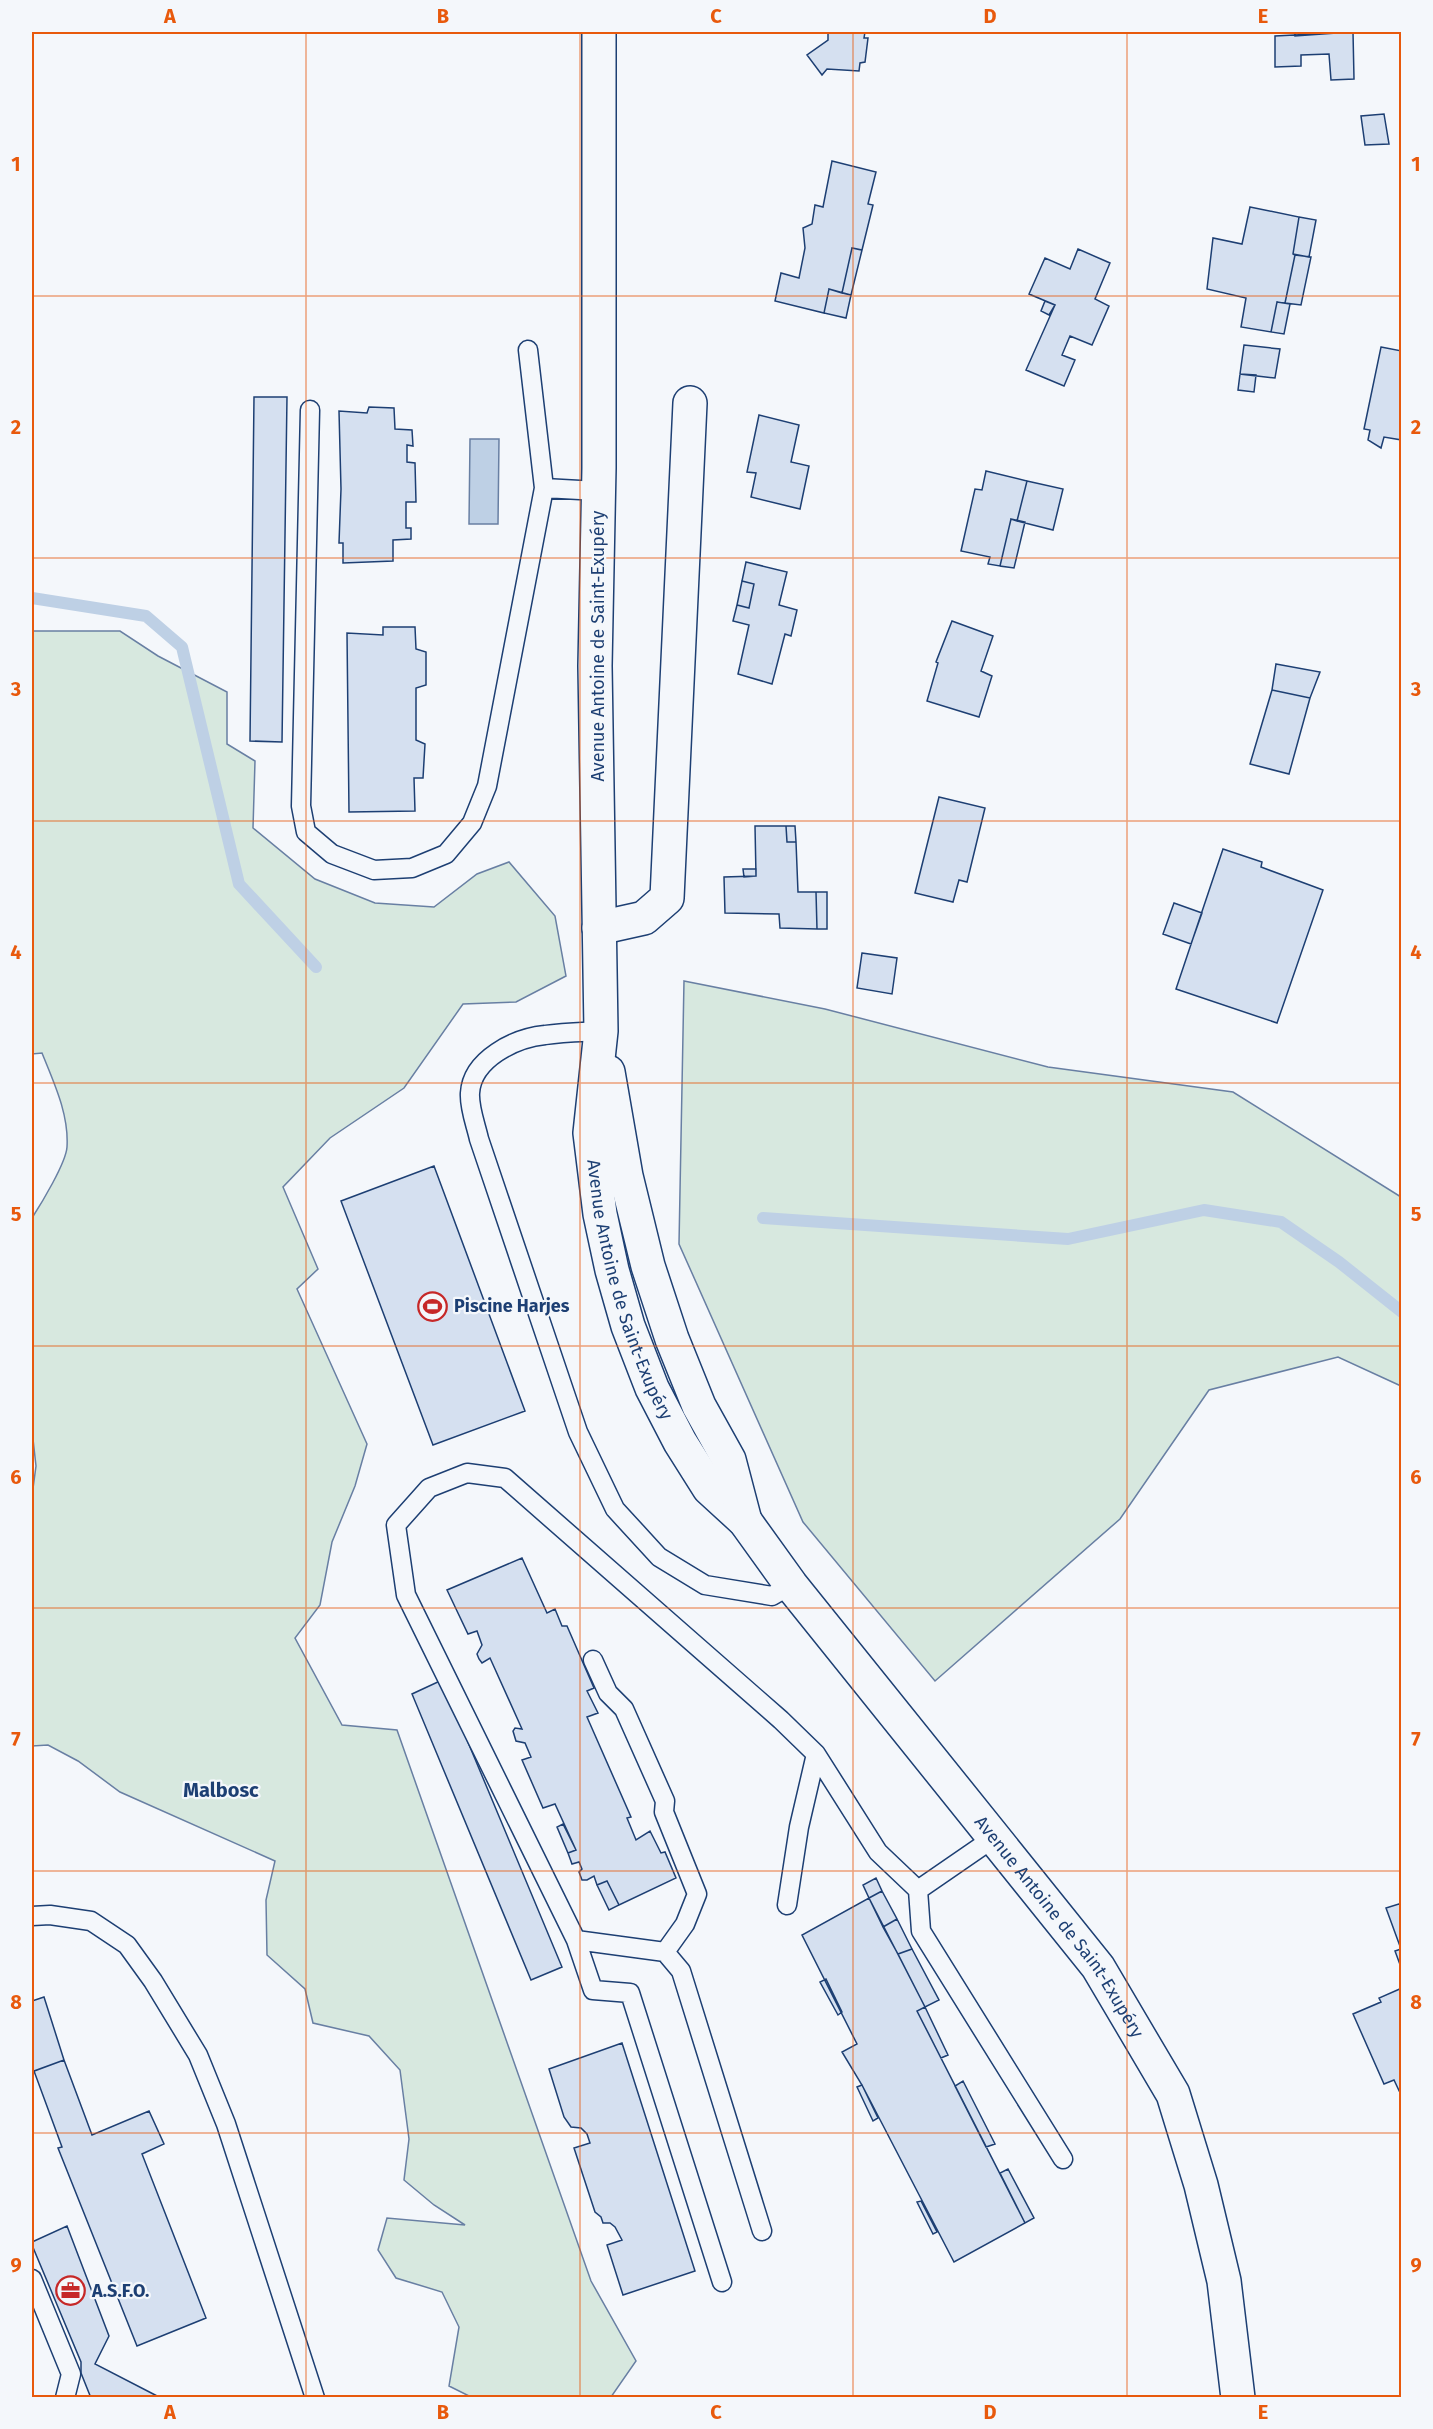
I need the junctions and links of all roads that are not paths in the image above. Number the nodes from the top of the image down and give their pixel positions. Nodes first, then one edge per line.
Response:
1 (599, 32) edge
2 (528, 350) dead end
3 (690, 403) dead end
4 (310, 410) dead end
5 (544, 488) junction
6 (598, 491) junction
7 (599, 928) junction
8 (601, 1031) junction
9 (791, 1585) junction
10 (593, 1660) dead end
11 (816, 1754) junction
12 (995, 1837) junction
13 (918, 1890) junction
14 (787, 1905) dead end
15 (32, 1916) edge
16 (576, 1940) junction
17 (665, 1952) junction
18 (1062, 2159) dead end
19 (762, 2231) dead end
20 (32, 2279) edge
21 (722, 2282) dead end
22 (65, 2397) edge
23 (315, 2397) edge
24 (1238, 2397) edge

1 - 6 main road, Avenue Antoine de Saint-Exupéry
2 - 5 lane
3 - 7 main road
4 - 5 lane
5 - 6 lane
6 - 7 main road, Avenue Antoine de Saint-Exupéry
7 - 8 main road, Avenue Antoine de Saint-Exupéry
8 - 9 main road, Avenue Antoine de Saint-Exupéry
8 - 9 lane
9 - 12 main road, Avenue Antoine de Saint-Exupéry
10 - 17 lane
11 - 13 lane
11 - 14 lane
11 - 16 lane
12 - 13 lane
12 - 24 main road, Avenue Antoine de Saint-Exupéry
13 - 18 lane
15 - 23 lane
16 - 17 lane
16 - 21 lane
17 - 19 lane
20 - 22 lane

